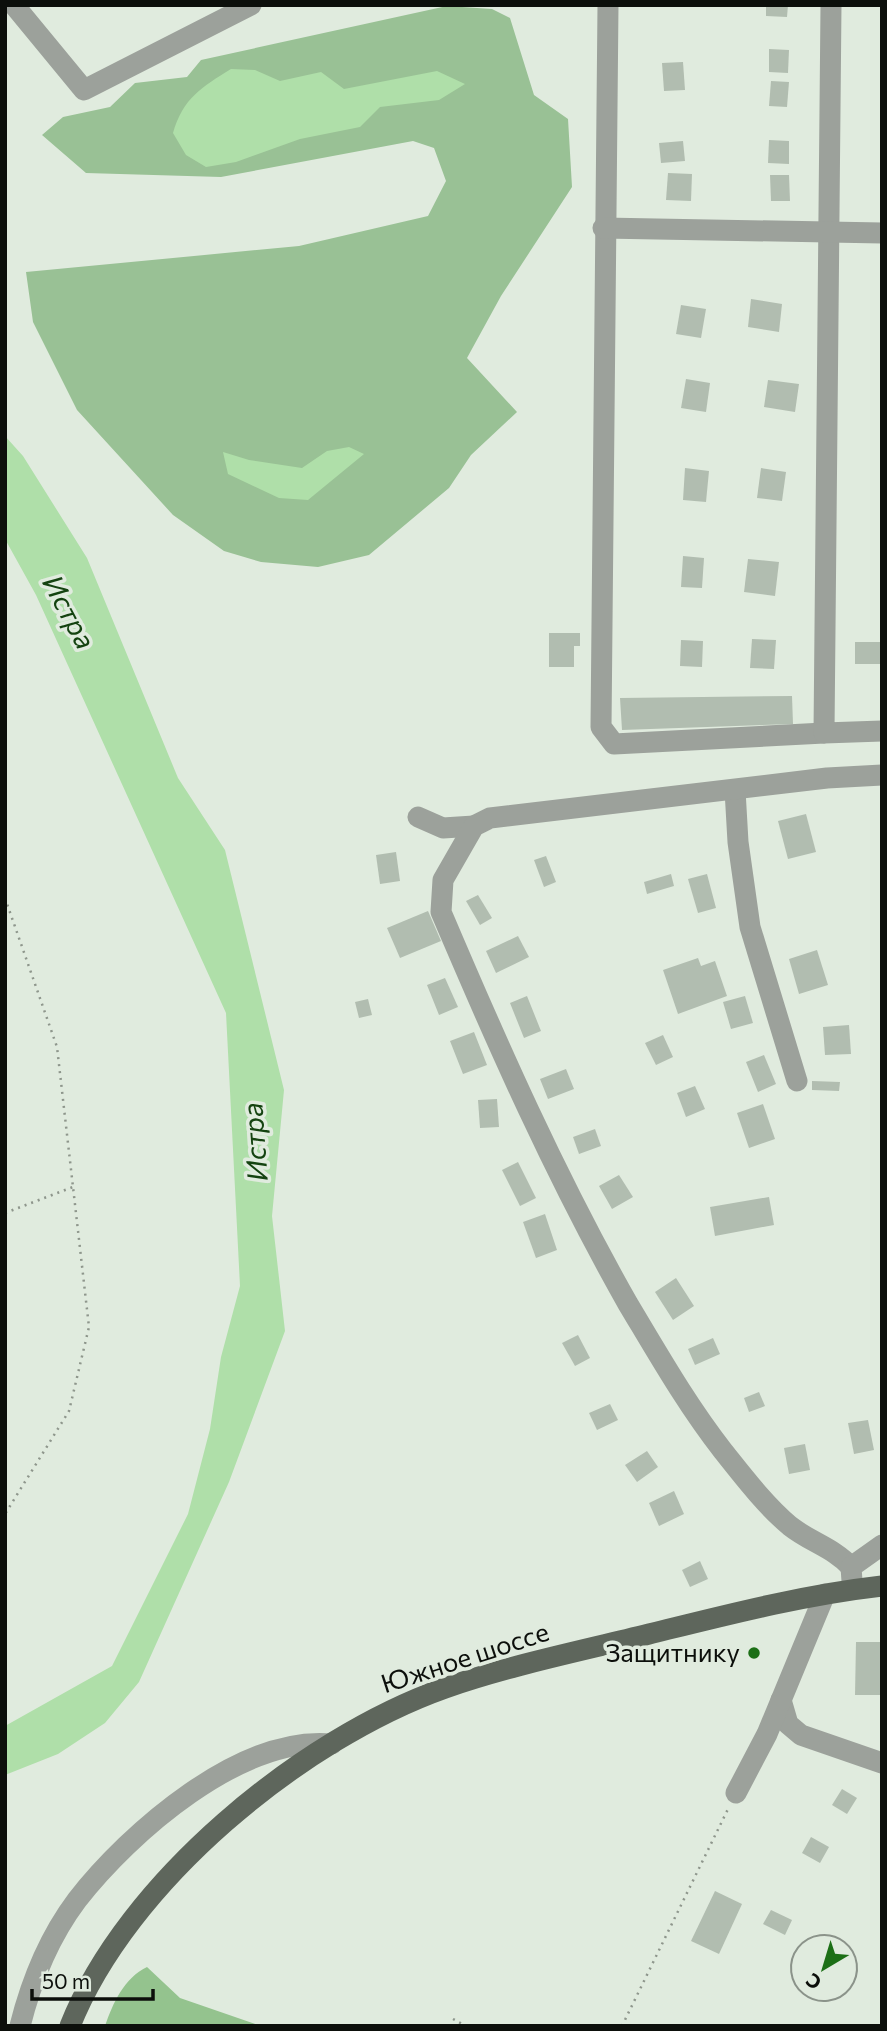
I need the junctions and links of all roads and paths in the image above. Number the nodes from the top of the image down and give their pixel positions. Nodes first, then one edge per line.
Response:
1 (14, 5) edge
2 (251, 5) edge
3 (608, 5) edge
4 (831, 5) edge
5 (603, 228) junction
6 (827, 230) junction
7 (882, 233) edge
8 (882, 731) edge
9 (824, 733) junction
10 (882, 775) edge
11 (735, 790) junction
12 (418, 817) dead end
13 (474, 826) junction
14 (5, 898) edge
15 (797, 1081) dead end
16 (73, 1187) junction
17 (5, 1213) edge
18 (5, 1514) edge
19 (882, 1545) edge
20 (851, 1567) junction
21 (882, 1586) edge
22 (853, 1590) junction
23 (825, 1594) junction
24 (782, 1700) junction
25 (788, 1724) junction
26 (767, 1734) junction
27 (332, 1744) junction
28 (882, 1763) edge
29 (736, 1793) joint
30 (453, 2019) dead end
31 (20, 2026) edge
32 (70, 2026) edge
33 (466, 2026) edge
34 (622, 2026) edge

1 - 2 street
3 - 5 street
4 - 6 street
5 - 6 street
5 - 9 street
6 - 7 street
6 - 9 street
8 - 9 street
10 - 11 street
11 - 13 street
11 - 15 street
12 - 13 street
13 - 20 street
14 - 16 path
16 - 17 path
16 - 18 path
19 - 20 street
20 - 22 street
21 - 22 main road, Южное шоссе
22 - 23 main road, Южное шоссе
23 - 24 street
23 - 27 main road, Южное шоссе
24 - 25 street
24 - 26 street
25 - 26 street
25 - 28 street
26 - 29 street
27 - 31 street
27 - 32 main road, Южное шоссе
29 - 34 path
30 - 33 path

